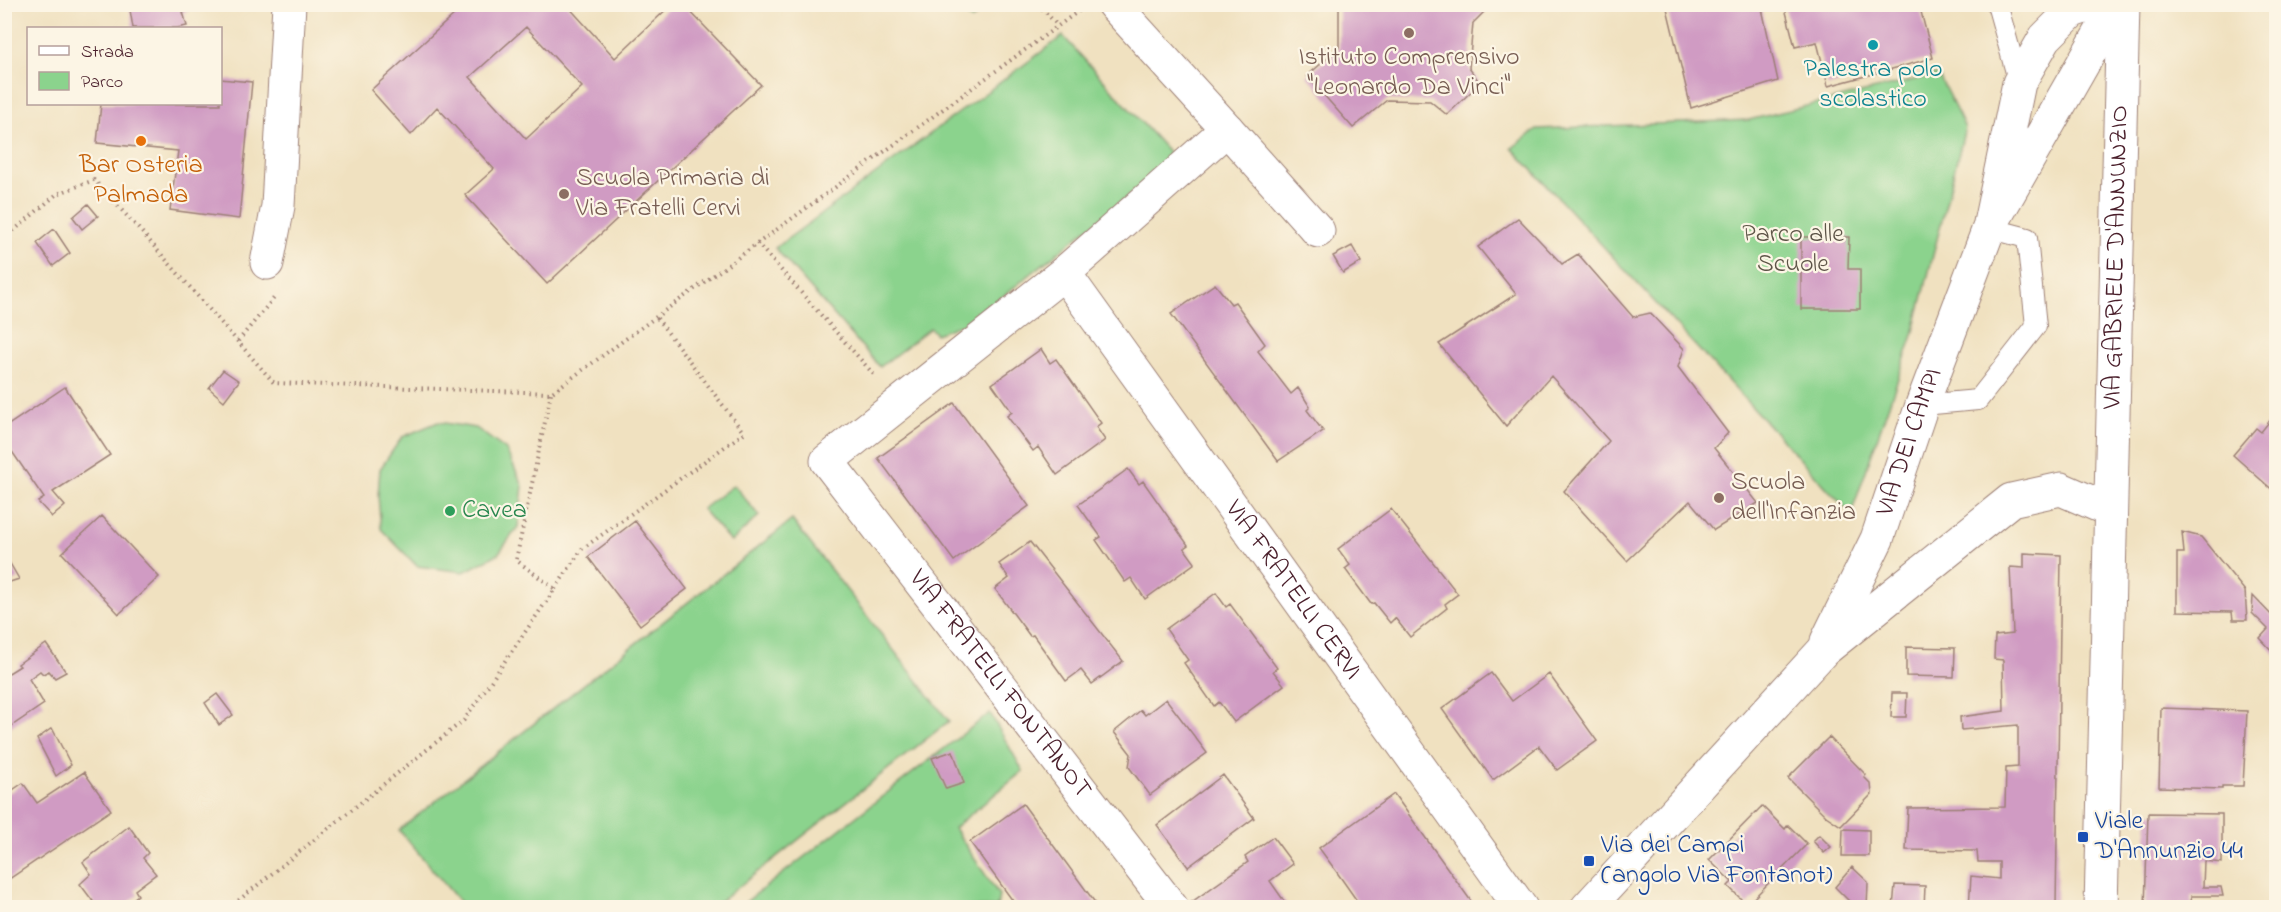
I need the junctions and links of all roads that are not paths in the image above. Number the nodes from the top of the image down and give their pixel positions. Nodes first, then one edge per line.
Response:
1 (289, 4) edge
2 (1113, 4) edge
3 (1997, 4) edge
4 (2093, 4) edge
5 (2117, 4) edge
6 (2122, 4) edge
7 (2019, 83) junction
8 (1227, 129) junction
9 (1989, 228) junction
10 (1318, 231) dead end
11 (267, 263) dead end
12 (1064, 273) junction
13 (1922, 405) junction
14 (2109, 510) junction
15 (1823, 651) junction
16 (1172, 908) edge
17 (1521, 908) edge
18 (1587, 908) edge
19 (2101, 908) edge

1 - 11 street
2 - 8 street
3 - 7 lane
4 - 7 street, VIA DEI CAMPI
5 - 9 street, VIA DEI CAMPI
6 - 14 street, VIA GABRIELE D'ANNUNZIO
7 - 9 street, VIA DEI CAMPI
8 - 10 street
8 - 12 street
9 - 13 street, VIA DEI CAMPI
9 - 13 lane
12 - 16 street, VIA FRATELLI FONTANOT
12 - 17 street, VIA FRATELLI CERVI
13 - 15 street, VIA DEI CAMPI
14 - 15 street, VIA DEI CAMPI
14 - 19 street, VIA GABRIELE D'ANNUNZIO
15 - 18 street, VIA DEI CAMPI

